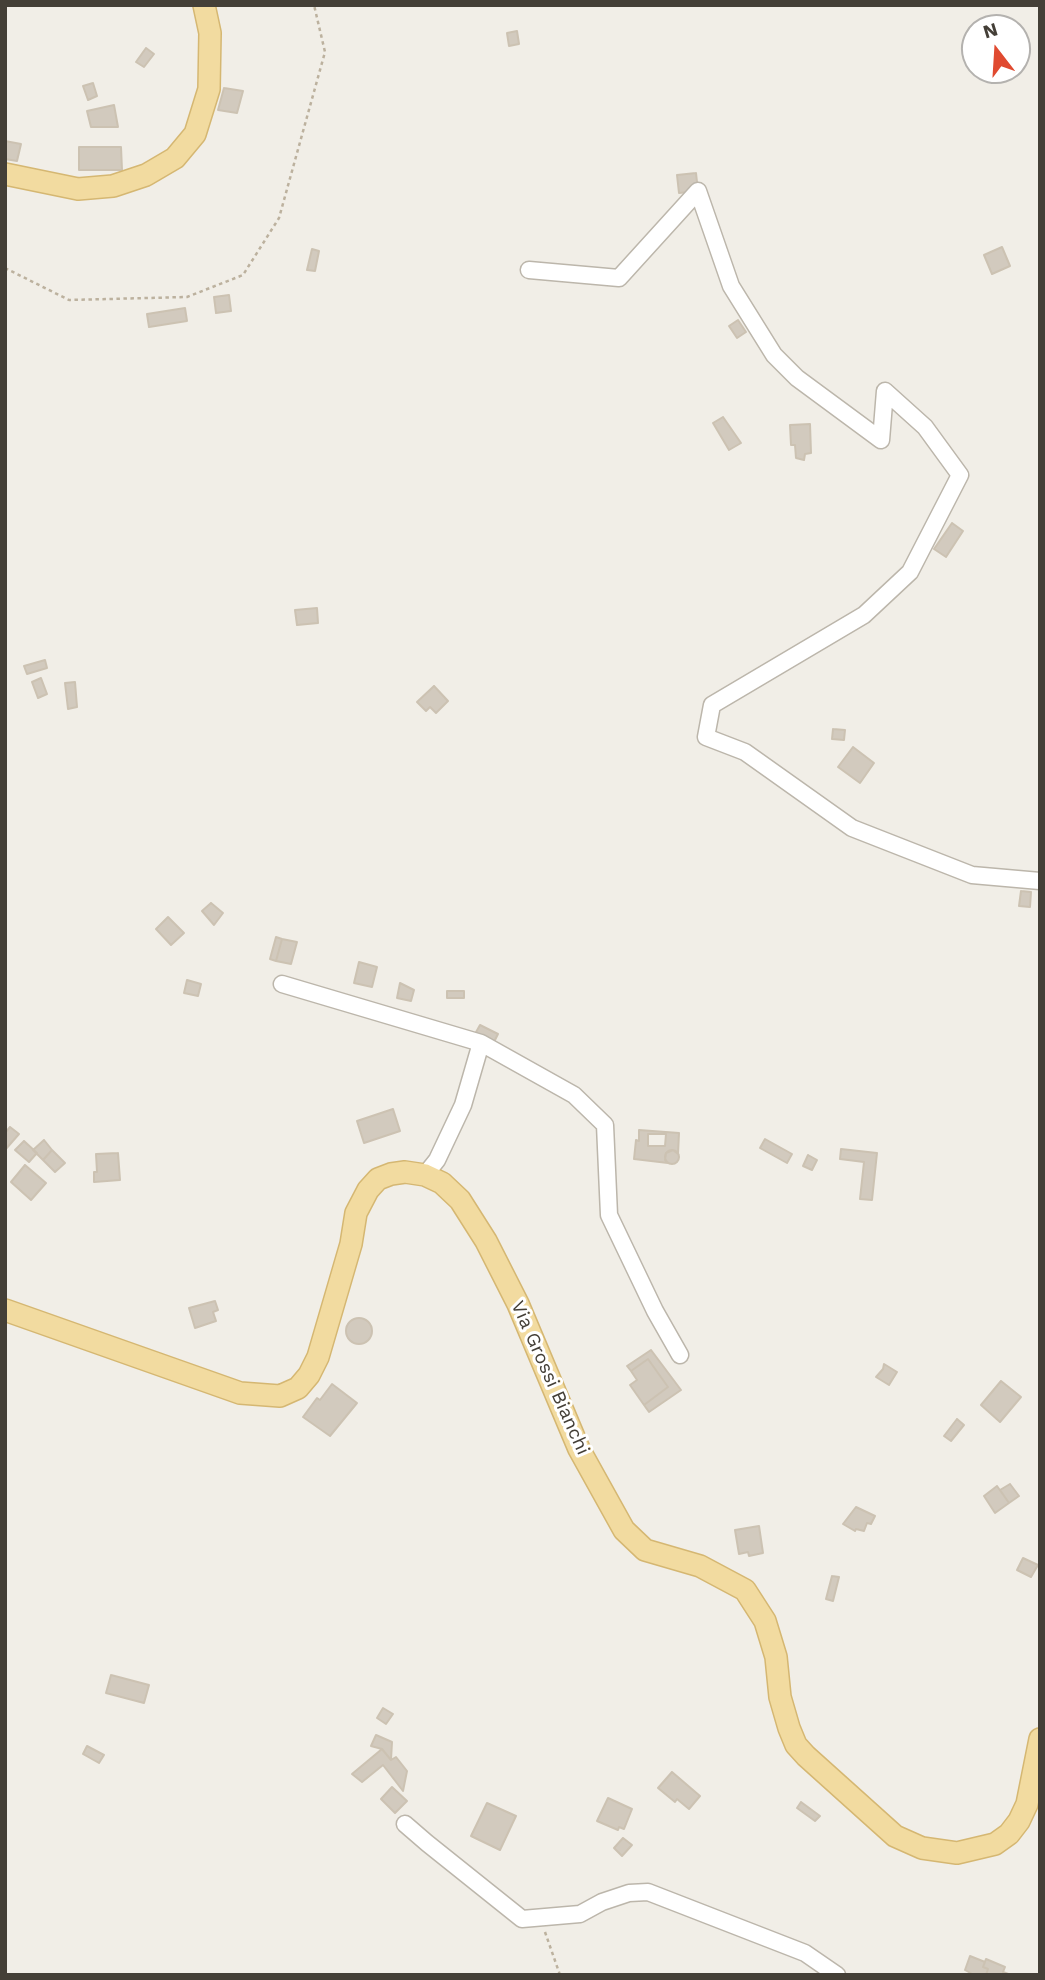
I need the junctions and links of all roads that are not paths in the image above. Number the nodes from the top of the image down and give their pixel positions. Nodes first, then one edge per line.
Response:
1 (204, 5) edge
2 (5, 174) edge
3 (529, 270) dead end
4 (1040, 881) edge
5 (282, 984) dead end
6 (481, 1043) junction
7 (425, 1175) junction
8 (5, 1310) edge
9 (680, 1355) dead end
10 (1040, 1739) edge
11 (405, 1824) dead end
12 (837, 1975) edge

1 - 2 main road
3 - 4 lane
5 - 6 lane
6 - 7 lane
6 - 9 lane
7 - 8 main road
7 - 10 main road, Via Grossi Bianchi
11 - 12 lane

